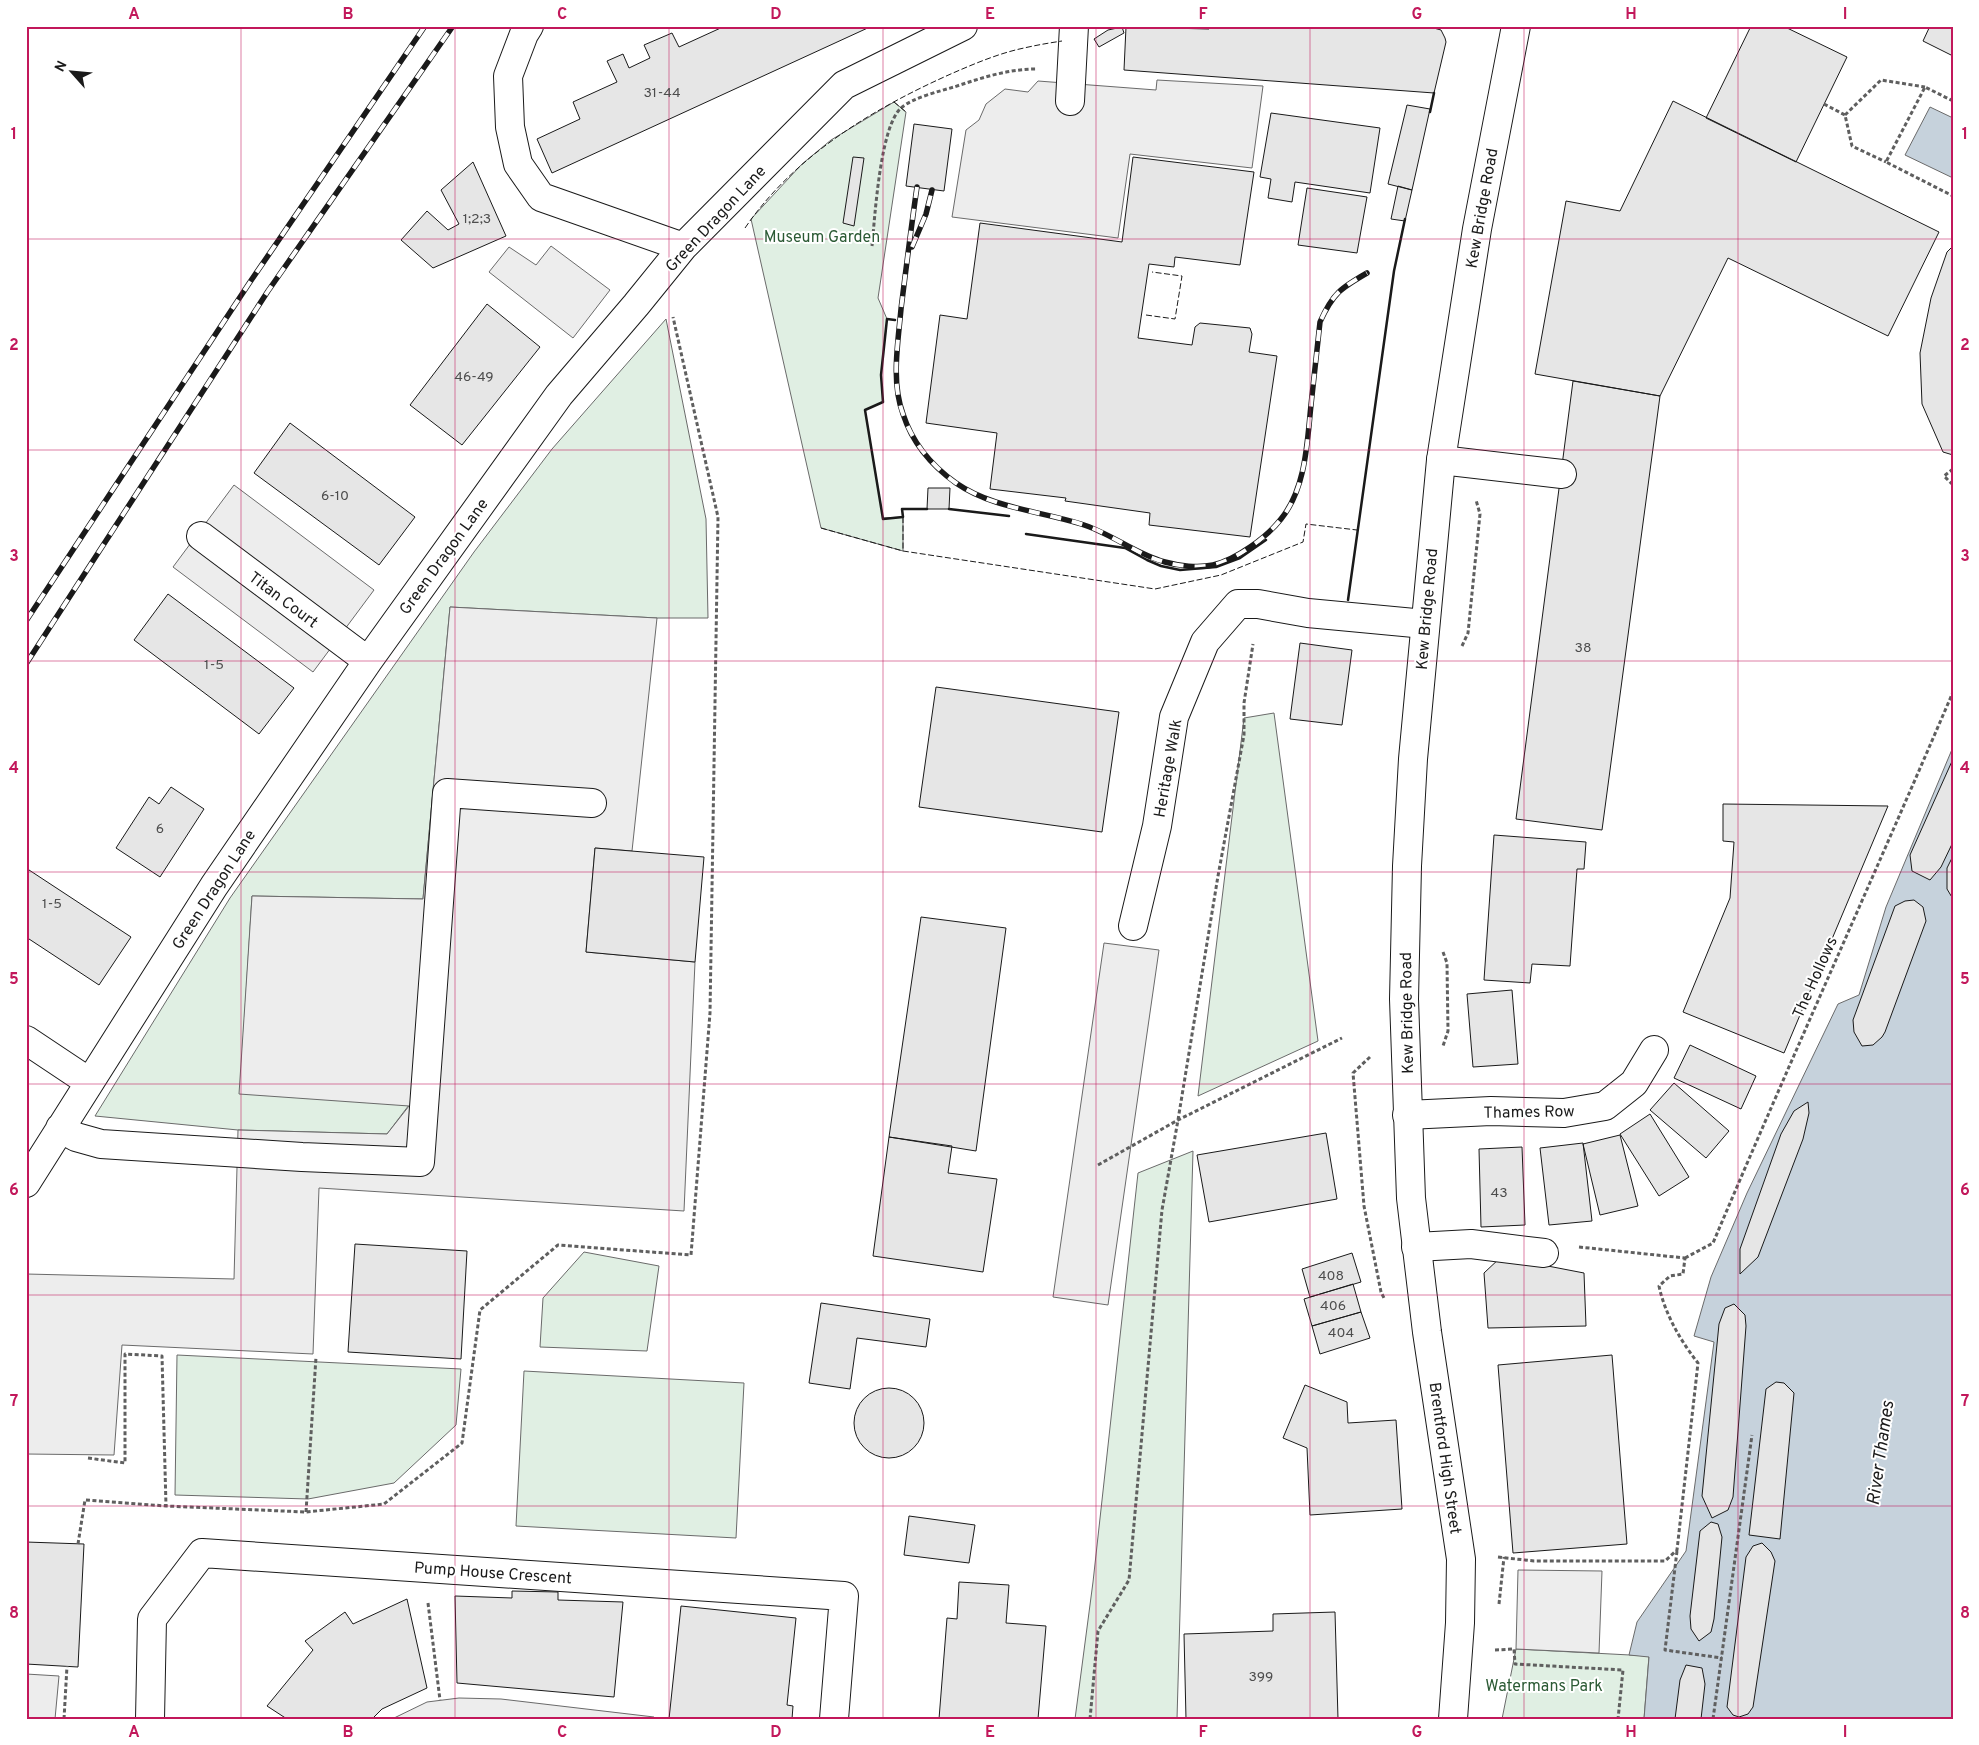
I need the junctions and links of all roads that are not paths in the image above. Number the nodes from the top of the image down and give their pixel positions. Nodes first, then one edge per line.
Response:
1 (529, 26) edge
2 (963, 26) edge
3 (1074, 26) edge
4 (1516, 26) edge
5 (1070, 102) dead end
6 (683, 247) junction
7 (1440, 460) junction
8 (1562, 474) dead end
9 (201, 536) dead end
10 (1425, 624) junction
11 (368, 661) junction
12 (592, 803) dead end
13 (1133, 926) dead end
14 (26, 1040) edge
15 (1654, 1050) dead end
16 (89, 1082) junction
17 (1407, 1115) junction
18 (60, 1128) junction
19 (26, 1183) edge
20 (1411, 1198) joint
21 (1416, 1247) junction
22 (1544, 1253) dead end
23 (150, 1719) edge
24 (834, 1719) edge
25 (1453, 1719) edge

1 - 6 street
2 - 6 street, Green Dragon Lane
3 - 5 street
4 - 7 street, Kew Bridge Road
6 - 11 street, Green Dragon Lane
7 - 8 street
7 - 10 street, Kew Bridge Road
9 - 11 street, Titan Court
10 - 13 street, Heritage Walk
10 - 17 street, Kew Bridge Road
11 - 16 street, Green Dragon Lane
12 - 18 street
14 - 16 street
15 - 17 street, Thames Row
16 - 18 street, Green Dragon Lane
17 - 20 street, Kew Bridge Road
18 - 19 street, Green Dragon Lane
20 - 21 street, Brentford High Street
21 - 22 street
21 - 25 street, Brentford High Street
23 - 24 street, Pump House Crescent

